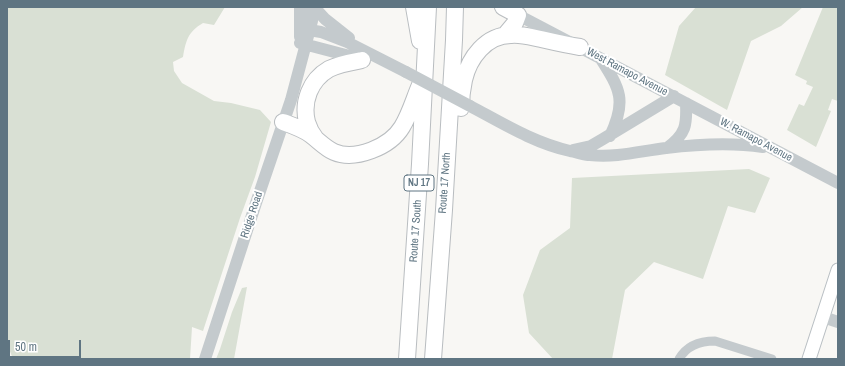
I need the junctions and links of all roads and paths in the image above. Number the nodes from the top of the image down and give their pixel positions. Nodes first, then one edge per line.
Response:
1 (300, 7) edge
2 (313, 7) edge
3 (414, 7) edge
4 (428, 7) edge
5 (456, 7) edge
6 (503, 7) edge
7 (520, 11) edge
8 (305, 30) junction
9 (505, 35) junction
10 (303, 44) junction
11 (580, 48) junction
12 (368, 58) junction
13 (600, 58) junction
14 (425, 73) junction
15 (674, 96) junction
16 (686, 103) junction
17 (284, 122) junction
18 (609, 136) junction
19 (316, 139) junction
20 (667, 148) junction
21 (774, 149) junction
22 (570, 151) junction
23 (838, 183) edge
24 (444, 210) junction
25 (838, 270) edge
26 (823, 317) junction
27 (838, 322) edge
28 (205, 359) edge
29 (407, 359) edge
30 (432, 359) edge
31 (679, 359) edge
32 (772, 359) edge
33 (809, 359) edge

1 - 8 street
2 - 8 street
2 - 12 street
3 - 14 highway
4 - 14 highway, Route 17 South / NJ 17
5 - 24 highway, Route 17 North / NJ 17
6 - 7 highway
7 - 9 highway
7 - 11 street, West Ramapo Avenue
8 - 10 street
8 - 12 street
9 - 11 highway
9 - 24 highway
10 - 12 street
10 - 17 street, Ridge Road
11 - 13 street, West Ramapo Avenue
12 - 19 highway
12 - 22 street, West Ramapo Avenue, bridge
13 - 15 street, West Ramapo Avenue
13 - 18 street
14 - 19 highway
14 - 29 highway, Route 17 South / NJ 17
15 - 16 street, W. Ramapo Avenue
15 - 18 street, West Ramapo Avenue
16 - 20 street
16 - 21 street, W. Ramapo Avenue
17 - 19 highway
17 - 28 street, Ridge Road
18 - 22 street, West Ramapo Avenue
20 - 21 street, West Ramapo Avenue
20 - 22 street, West Ramapo Avenue
21 - 23 street, W. Ramapo Avenue
24 - 30 highway, Route 17 North / NJ 17
25 - 26 main road
26 - 27 street
26 - 33 main road
31 - 32 street

